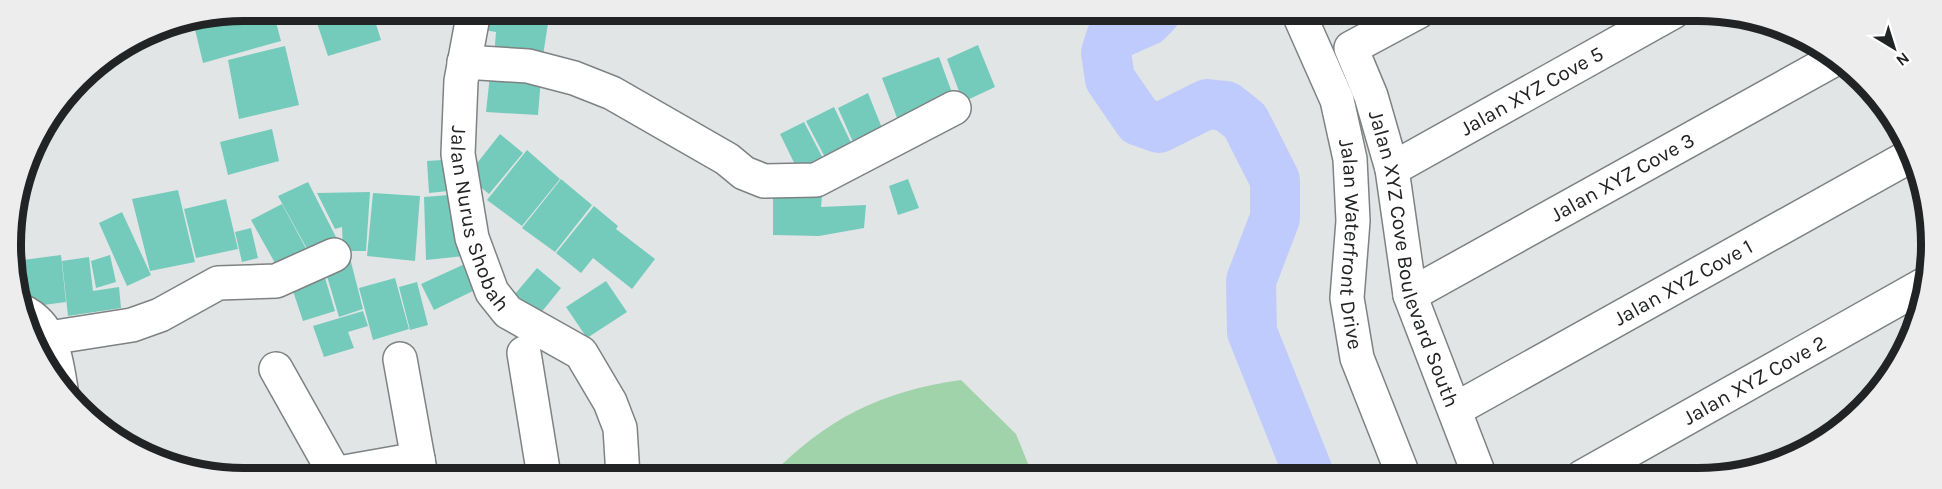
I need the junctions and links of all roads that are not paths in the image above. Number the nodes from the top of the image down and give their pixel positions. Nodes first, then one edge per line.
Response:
1 (472, 21) edge
2 (1302, 21) edge
3 (1401, 21) edge
4 (1657, 21) edge
5 (464, 62) junction
6 (1827, 63) edge
7 (954, 108) dead end
8 (1904, 159) edge
9 (1392, 168) junction
10 (334, 255) dead end
11 (1916, 290) edge
12 (1410, 295) junction
13 (35, 320) edge
14 (49, 338) junction
15 (524, 353) dead end
16 (400, 359) dead end
17 (55, 362) edge
18 (276, 369) dead end
19 (1456, 410) junction
20 (326, 468) edge
21 (419, 468) edge
22 (543, 468) edge
23 (622, 468) edge
24 (1400, 468) edge
25 (1472, 468) edge
26 (1598, 468) edge

1 - 5 street, Jalan Nurus Shobah
2 - 24 street, Jalan Waterfront Drive
3 - 9 street, Jalan XYZ Cove Boulevard South
4 - 9 street, Jalan XYZ Cove 5
5 - 7 street
5 - 23 street, Jalan Nurus Shobah
6 - 12 street, Jalan XYZ Cove 3
8 - 19 street, Jalan XYZ Cove 1
9 - 12 street, Jalan XYZ Cove Boulevard South
10 - 14 street
11 - 26 street, Jalan XYZ Cove 2
12 - 19 street, Jalan XYZ Cove Boulevard South
13 - 14 street
14 - 17 street
15 - 22 street
16 - 21 street
18 - 20 street
19 - 25 street, Jalan XYZ Cove Boulevard South

